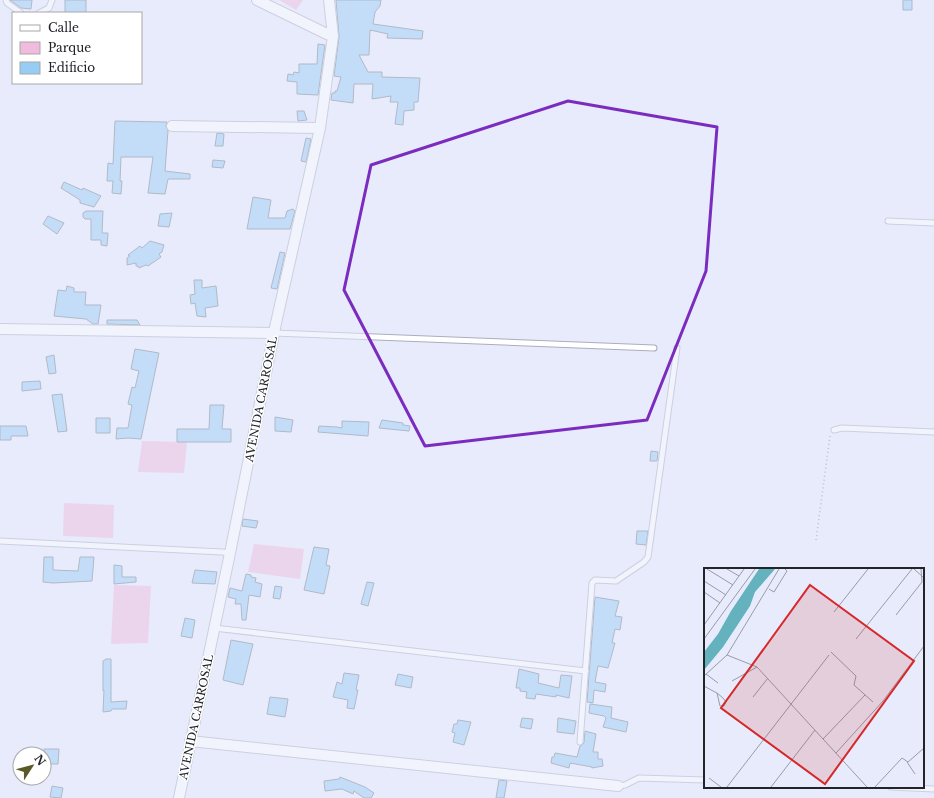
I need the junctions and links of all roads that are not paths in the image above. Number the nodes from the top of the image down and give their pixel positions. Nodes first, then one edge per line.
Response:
1 (6, 0) edge
2 (52, 0) edge
3 (256, 0) edge
4 (329, 0) edge
5 (20, 12) edge
6 (41, 12) edge
7 (333, 36) junction
8 (172, 126) dead end
9 (320, 128) junction
10 (888, 221) dead end
11 (934, 223) edge
12 (0, 329) edge
13 (274, 333) junction
14 (654, 348) dead end
15 (677, 348) dead end
16 (834, 430) road end
17 (934, 432) edge
18 (0, 541) edge
19 (230, 553) junction
20 (214, 628) junction
21 (586, 671) junction
22 (190, 741) junction
23 (580, 742) dead end
24 (704, 780) edge
25 (618, 786) joint
26 (924, 788) edge
27 (934, 788) edge
28 (179, 798) edge

1 - 5 lane
2 - 6 lane
3 - 7 street
4 - 7 street, AVENIDA CARROSAL
7 - 9 street, AVENIDA CARROSAL
8 - 9 street
9 - 13 street, AVENIDA CARROSAL
10 - 11 lane
12 - 13 street
13 - 14 lane
13 - 19 street, AVENIDA CARROSAL
15 - 21 lane
16 - 17 lane
18 - 19 lane
19 - 20 street, AVENIDA CARROSAL
20 - 21 lane
20 - 22 street, AVENIDA CARROSAL
21 - 23 lane
22 - 25 street
22 - 28 street, AVENIDA CARROSAL
24 - 25 lane
26 - 27 lane

